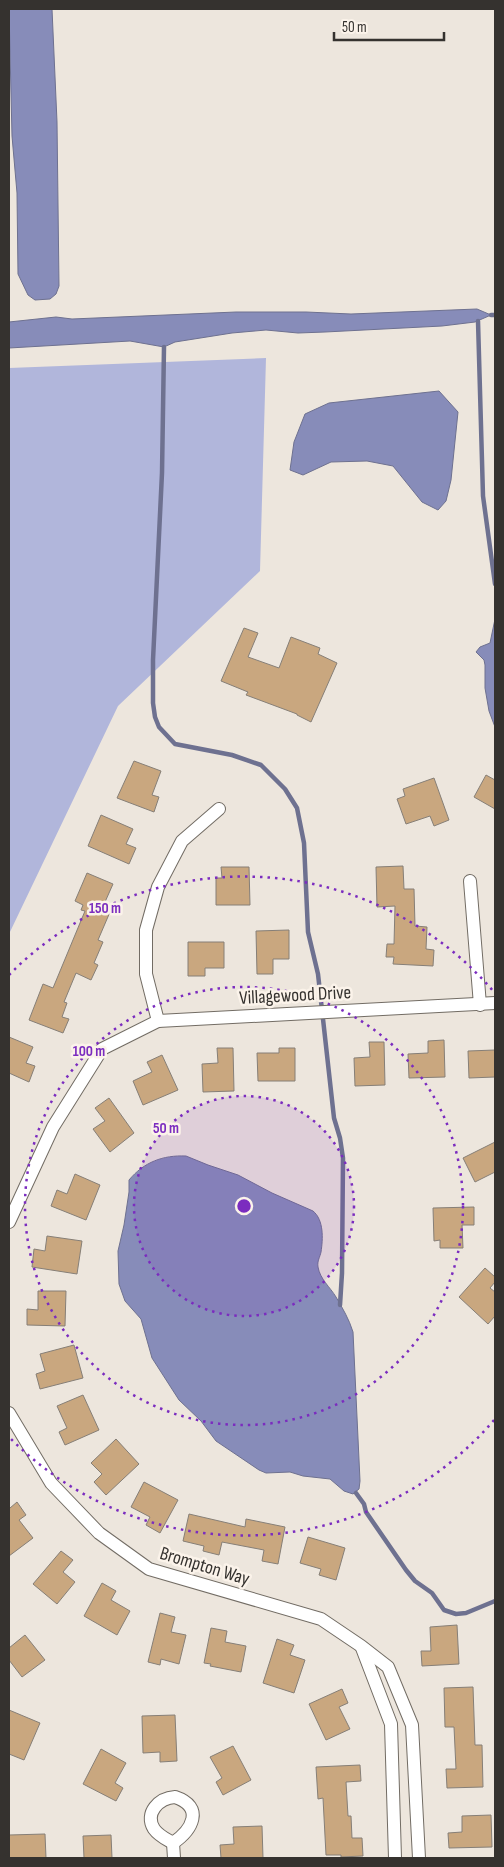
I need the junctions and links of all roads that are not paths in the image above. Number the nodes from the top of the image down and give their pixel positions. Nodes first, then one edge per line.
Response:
1 (219, 809) dead end
2 (470, 881) dead end
3 (495, 1003) edge
4 (480, 1005) junction
5 (158, 1021) junction
6 (9, 1222) edge
7 (9, 1413) edge
8 (361, 1646) junction
9 (173, 1843) dead end
10 (174, 1858) edge
11 (395, 1858) edge
12 (419, 1858) edge

1 - 5 street
2 - 4 street
3 - 4 street, Villagewood Drive
4 - 5 street, Villagewood Drive
5 - 6 street, Villagewood Drive
7 - 8 street, Brompton Way
8 - 11 street
8 - 12 street, Brompton Way
9 - 10 street

